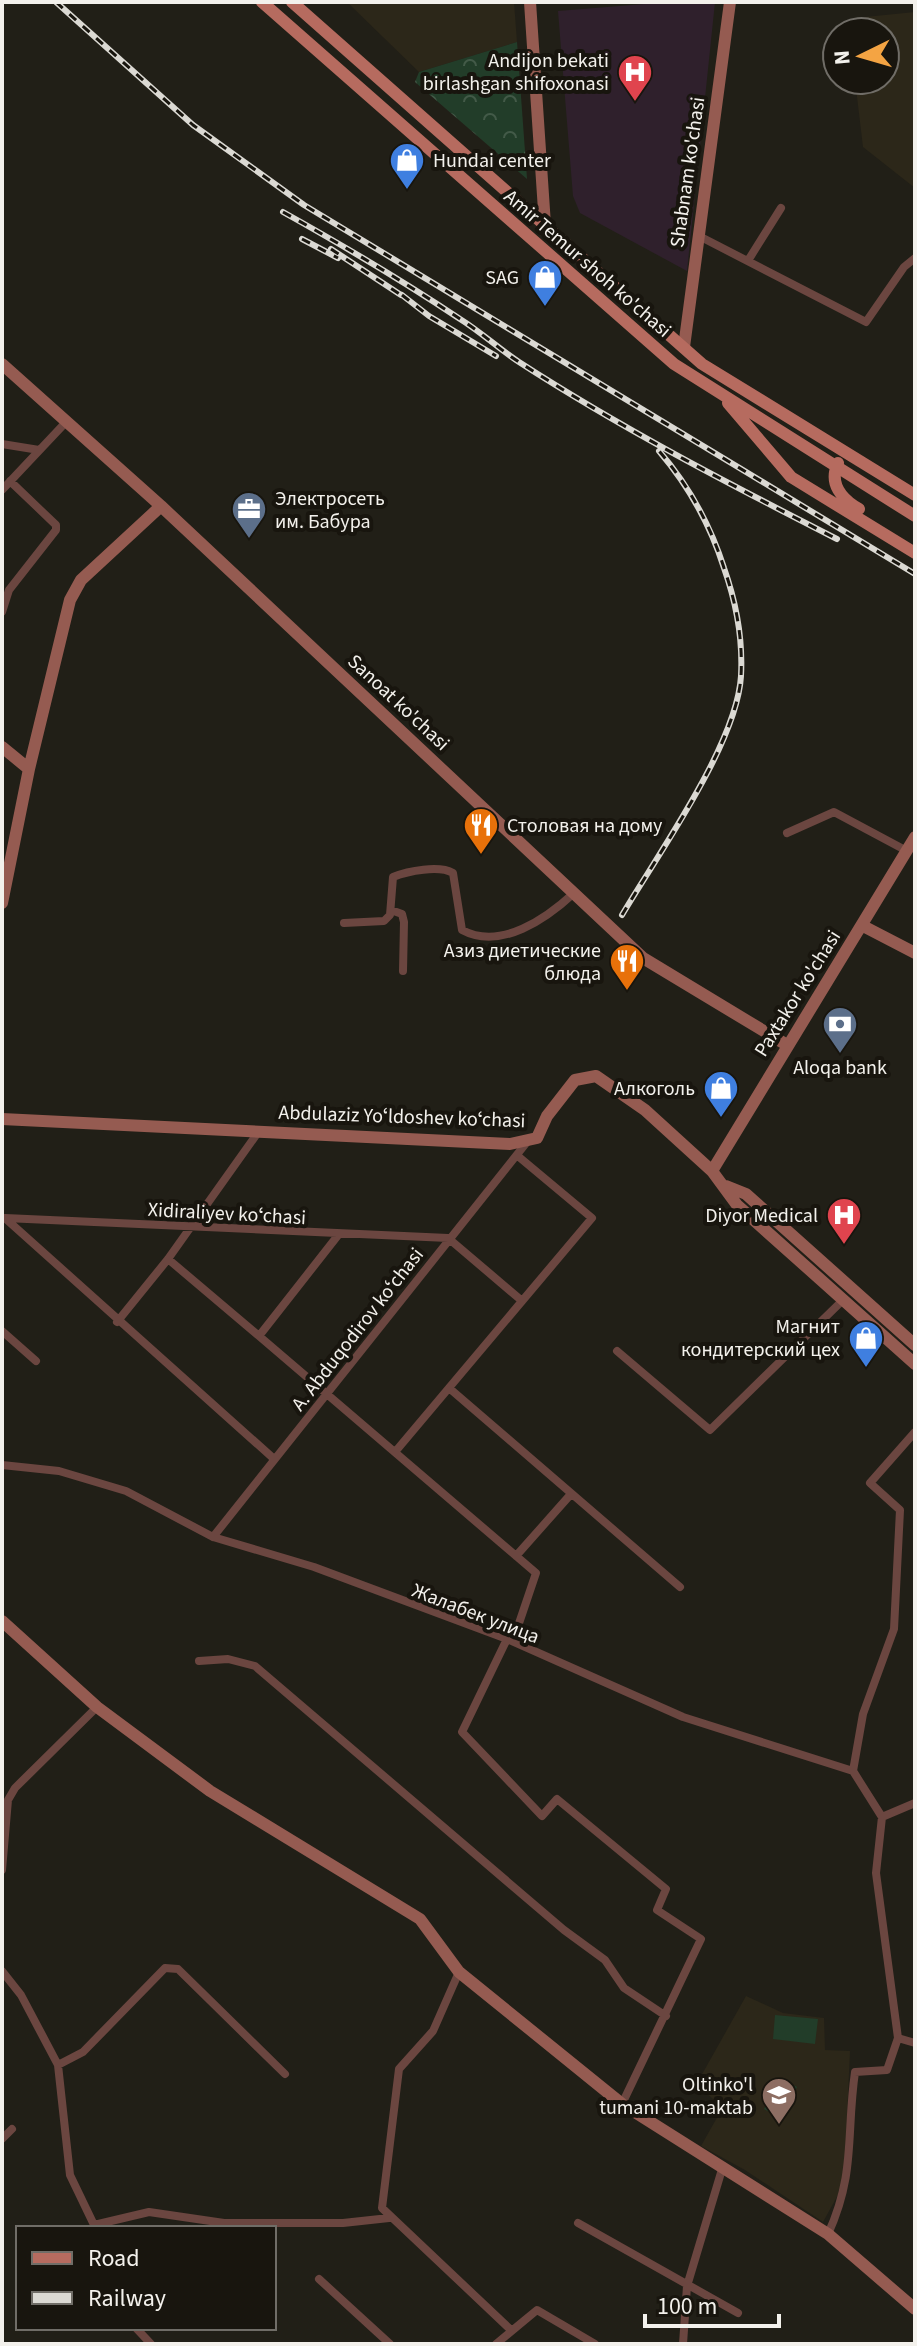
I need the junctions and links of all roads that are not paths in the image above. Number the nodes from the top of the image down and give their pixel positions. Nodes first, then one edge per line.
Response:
1 (262, 2) edge
2 (292, 2) edge
3 (530, 2) edge
4 (730, 2) edge
5 (781, 208) dead end
6 (545, 225) junction
7 (699, 236) junction
8 (915, 258) edge
9 (749, 259) junction
10 (684, 347) junction
11 (2, 364) edge
12 (724, 397) junction
13 (67, 421) junction
14 (2, 444) edge
15 (39, 450) junction
16 (843, 453) junction
17 (835, 468) junction
18 (10, 481) junction
19 (2, 490) edge
20 (915, 495) edge
21 (161, 506) junction
22 (915, 516) edge
23 (915, 545) edge
24 (915, 553) edge
25 (2, 612) edge
26 (2, 747) edge
27 (29, 769) junction
28 (787, 833) dead end
29 (915, 837) edge
30 (907, 851) junction
31 (574, 893) junction
32 (2, 903) edge
33 (391, 910) junction
34 (344, 923) dead end
35 (863, 926) junction
36 (915, 953) edge
37 (403, 971) dead end
38 (787, 1045) junction
39 (2, 1119) edge
40 (260, 1131) junction
41 (527, 1142) junction
42 (519, 1157) junction
43 (712, 1171) junction
44 (726, 1186) junction
45 (4, 1217) edge
46 (191, 1227) junction
47 (339, 1234) junction
48 (448, 1238) junction
49 (168, 1259) junction
50 (521, 1300) junction
51 (843, 1300) junction
52 (872, 1307) junction
53 (863, 1317) junction
54 (117, 1322) junction
55 (2, 1331) edge
56 (259, 1336) junction
57 (915, 1345) edge
58 (617, 1351) dead end
59 (36, 1361) dead end
60 (915, 1364) edge
61 (449, 1388) junction
62 (327, 1395) junction
63 (915, 1432) edge
64 (395, 1452) junction
65 (273, 1458) junction
66 (2, 1465) edge
67 (571, 1494) junction
68 (213, 1537) junction
69 (516, 1556) junction
70 (680, 1587) dead end
71 (2, 1621) edge
72 (510, 1640) junction
73 (199, 1661) dead end
74 (97, 1707) junction
75 (853, 1771) junction
76 (915, 1803) edge
77 (882, 1817) junction
78 (2, 1870) edge
79 (2, 1971) edge
80 (459, 1972) junction
81 (666, 2016) junction
82 (898, 2038) junction
83 (915, 2043) edge
84 (58, 2065) junction
85 (285, 2074) dead end
86 (622, 2104) junction
87 (12, 2129) dead end
88 (2, 2139) edge
89 (723, 2165) junction
90 (389, 2218) junction
91 (578, 2223) dead end
92 (95, 2226) edge
93 (828, 2234) junction
94 (319, 2279) dead end
95 (687, 2286) junction
96 (915, 2309) edge
97 (738, 2313) dead end
98 (511, 2330) junction
99 (390, 2344) edge
100 (496, 2344) edge
101 (595, 2344) edge
102 (683, 2344) edge

1 - 12 main road, Amir Temur shoh ko'chasi
2 - 6 main road, Amir Temur shoh ko'chasi
3 - 6 main road
4 - 7 main road, Shabnam ko'chasi
5 - 9 street
6 - 10 main road, Amir Temur shoh ko'chasi
7 - 9 street
7 - 10 main road, Shabnam ko'chasi
8 - 9 street
10 - 16 main road, Amir Temur shoh ko'chasi
11 - 13 main road, Sanoat ko'chasi
12 - 17 main road, Amir Temur shoh ko'chasi
12 - 24 main road
13 - 15 street
13 - 21 main road, Sanoat ko'chasi
14 - 15 street
15 - 18 street
16 - 17 main road
16 - 20 main road, Amir Temur shoh ko'chasi
17 - 22 main road, Amir Temur shoh ko'chasi
17 - 23 main road
18 - 19 street
18 - 25 street
21 - 27 main road
21 - 31 main road, Sanoat ko'chasi
26 - 27 main road
27 - 32 main road
28 - 30 street
29 - 30 main road, Paxtakor ko'chasi
30 - 35 main road, Paxtakor ko'chasi
31 - 33 street
31 - 38 main road, Sanoat ko'chasi
33 - 34 street
33 - 37 street
35 - 36 main road
35 - 38 main road, Paxtakor ko'chasi
38 - 43 main road, Paxtakor ko'chasi
39 - 40 main road, Abdulaziz Yoʻldoshev koʻchasi
40 - 41 main road, Abdulaziz Yoʻldoshev koʻchasi
40 - 46 street
41 - 42 street, A. Abduqodirov koʻchasi
41 - 43 main road, Abdulaziz Yoʻldoshev koʻchasi
42 - 48 street, A. Abduqodirov koʻchasi
42 - 50 street
43 - 44 main road, Abdulaziz Yoʻldoshev koʻchasi
44 - 51 main road, Abdulaziz Yoʻldoshev koʻchasi
44 - 52 main road, Abdulaziz Yoʻldoshev koʻchasi
45 - 46 street, Xidiraliyev koʻchasi
45 - 54 street
46 - 47 street, Xidiraliyev koʻchasi
46 - 49 street
47 - 48 street, Xidiraliyev koʻchasi
47 - 56 street
48 - 50 street
48 - 62 street, A. Abduqodirov koʻchasi
49 - 54 street
49 - 56 street
50 - 61 street
51 - 53 main road, Abdulaziz Yoʻldoshev koʻchasi
51 - 58 street
52 - 53 main road
52 - 57 main road, Abdulaziz Yoʻldoshev koʻchasi
53 - 60 main road, Abdulaziz Yoʻldoshev koʻchasi
54 - 65 street
55 - 59 street
56 - 62 street
61 - 64 street
61 - 67 street
62 - 64 street
62 - 65 street, A. Abduqodirov koʻchasi
63 - 75 street
64 - 69 street
65 - 68 street, A. Abduqodirov koʻchasi
66 - 68 street, Жалабек улица
67 - 69 street
67 - 70 street
68 - 72 street, Жалабек улица
69 - 72 street
71 - 74 main road
72 - 75 street, Жалабек улица
72 - 81 street
73 - 81 street
74 - 78 street
74 - 80 main road
75 - 77 street
76 - 77 street
77 - 82 street
79 - 84 street
80 - 86 main road
80 - 90 street
81 - 86 street
82 - 83 street
82 - 93 street
84 - 85 street
84 - 92 street
86 - 89 main road
87 - 88 street
89 - 93 main road
89 - 95 street
90 - 92 street
90 - 98 street
91 - 95 street
93 - 96 main road
94 - 99 street
95 - 97 street
95 - 102 street
98 - 100 street
98 - 101 street

